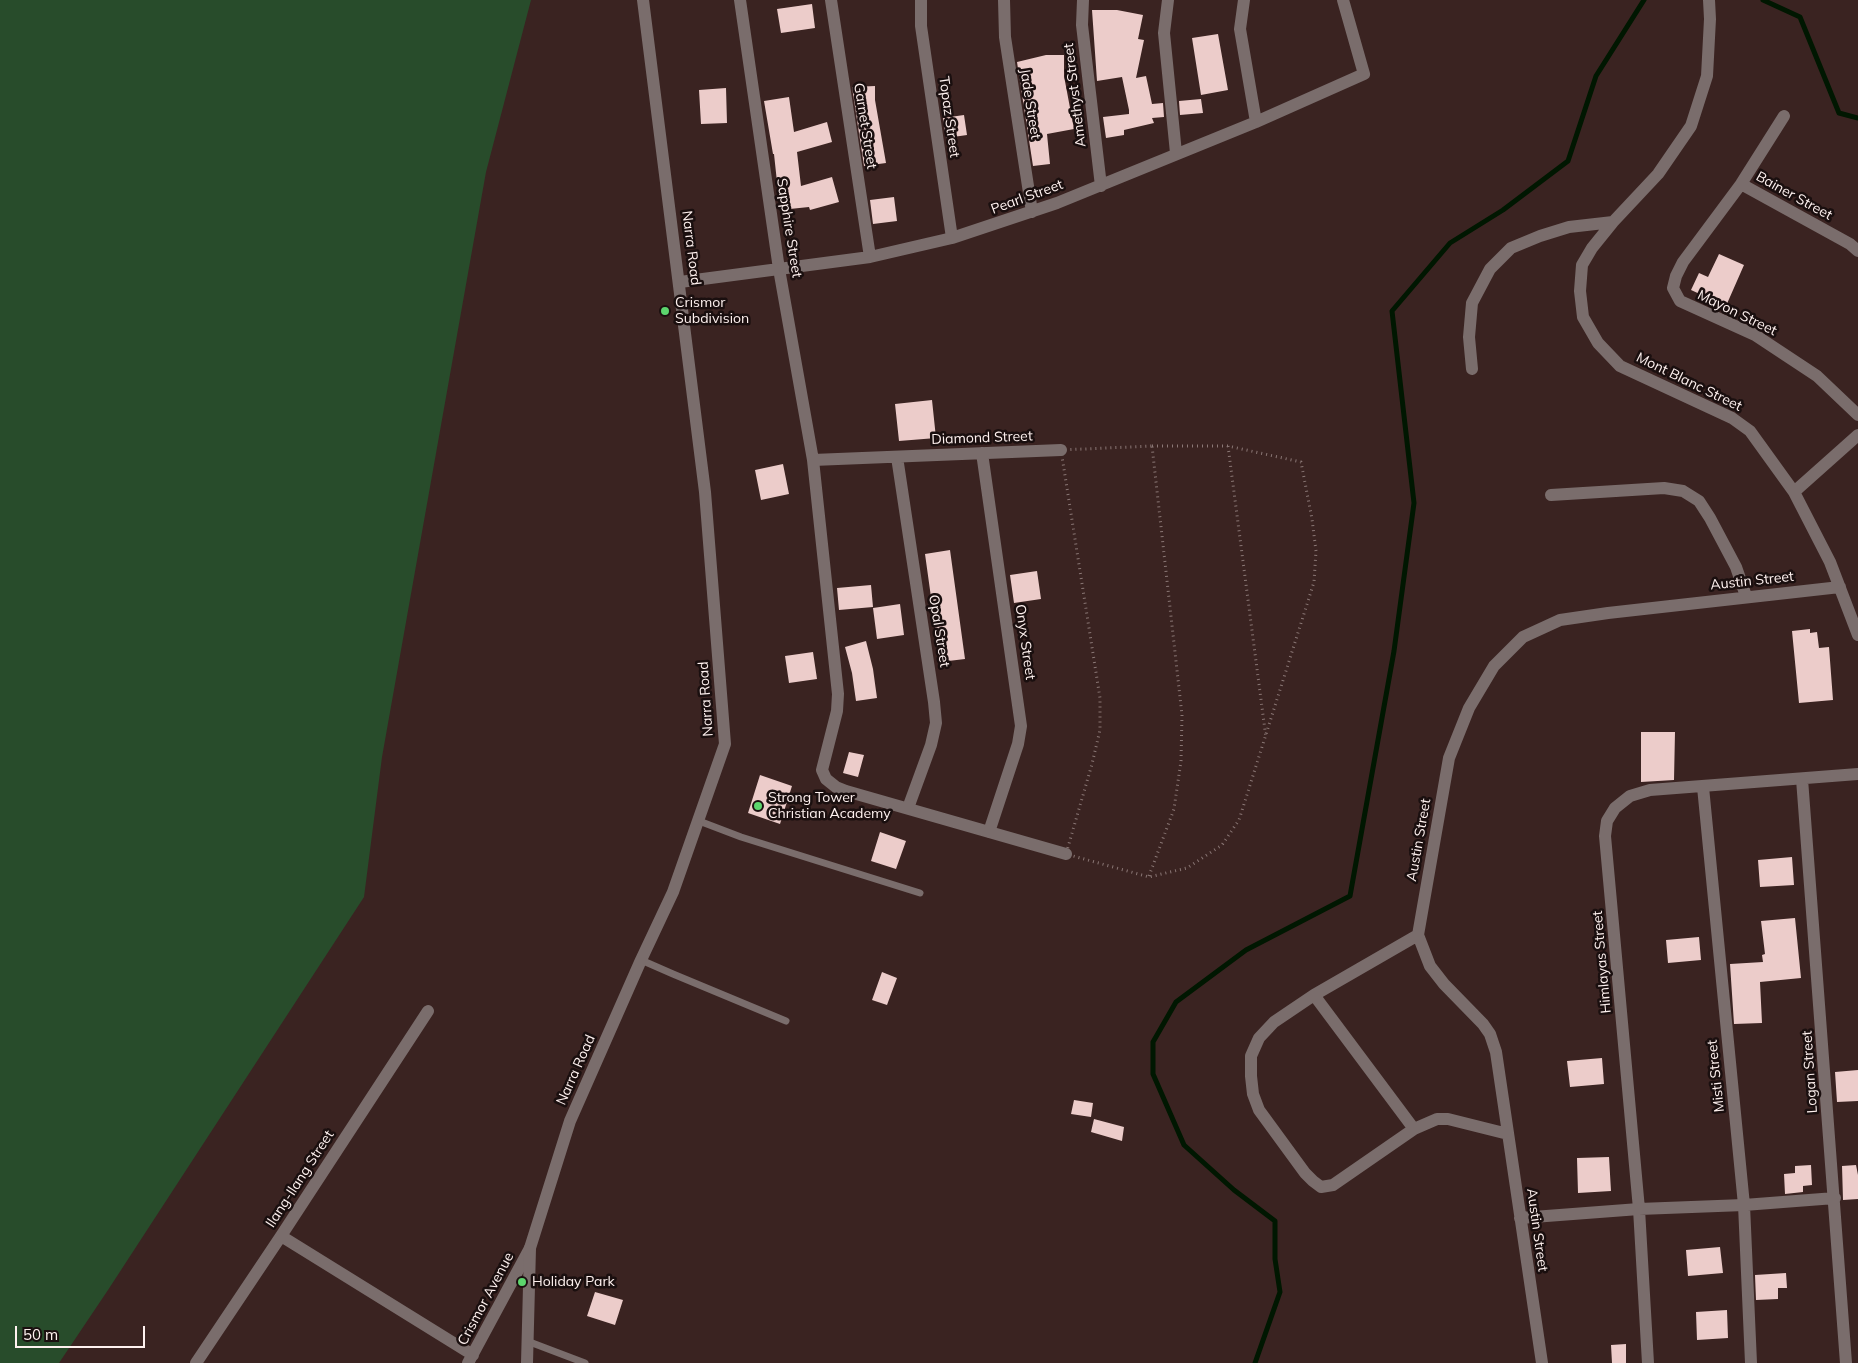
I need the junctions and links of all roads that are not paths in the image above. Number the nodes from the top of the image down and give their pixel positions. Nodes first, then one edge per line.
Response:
1 (643, 0) edge
2 (740, 0) edge
3 (831, 0) edge
4 (921, 0) edge
5 (1004, 0) edge
6 (1083, 0) edge
7 (1168, 0) edge
8 (1244, 0) edge
9 (1343, 0) edge
10 (1709, 0) edge
11 (1784, 116) dead end
12 (1256, 122) junction
13 (1176, 153) junction
14 (1741, 184) junction
15 (1101, 186) junction
16 (1032, 212) junction
17 (1612, 222) junction
18 (952, 238) junction
19 (1855, 243) edge
20 (870, 257) junction
21 (779, 269) junction
22 (680, 282) junction
23 (1472, 369) dead end
24 (1858, 415) edge
25 (1858, 435) edge
26 (1061, 450) road end
27 (982, 453) junction
28 (897, 457) junction
29 (813, 460) junction
30 (1794, 492) junction
31 (1551, 496) dead end
32 (1840, 586) junction
33 (1746, 596) junction
34 (1858, 635) edge
35 (1858, 774) edge
36 (1802, 779) junction
37 (1703, 787) junction
38 (908, 808) junction
39 (699, 821) junction
40 (989, 832) junction
41 (1066, 854) road end
42 (920, 893) dead end
43 (1418, 935) junction
44 (641, 960) junction
45 (1314, 995) junction
46 (428, 1011) dead end
47 (786, 1021) dead end
48 (1414, 1129) junction
49 (1508, 1134) junction
50 (1835, 1198) junction
51 (1744, 1205) junction
52 (1639, 1209) junction
53 (1520, 1218) junction
54 (281, 1236) junction
55 (530, 1248) junction
56 (528, 1341) junction
57 (470, 1359) edge
58 (196, 1363) edge
59 (527, 1363) edge
60 (585, 1363) edge
61 (1542, 1363) edge
62 (1648, 1363) edge
63 (1751, 1363) edge
64 (1846, 1363) edge

1 - 22 street, Narra Road
2 - 21 street, Sapphire Street
3 - 20 street, Garnet Street
4 - 18 street, Topaz Street
5 - 16 street, Jade Street
6 - 15 street, Amethyst Street
7 - 13 street
8 - 12 street
9 - 12 street, Pearl Street
10 - 17 street, Mont Blanc Street
11 - 14 street, Mayon Street
12 - 13 street, Pearl Street
13 - 15 street, Pearl Street
14 - 19 street, Bainer Street
14 - 24 street, Mayon Street
15 - 16 street, Pearl Street
16 - 18 street, Pearl Street
17 - 23 street
17 - 30 street, Mont Blanc Street
18 - 20 street, Pearl Street
20 - 21 street, Pearl Street
21 - 22 street, Pearl Street
21 - 29 street, Sapphire Street
22 - 39 street, Narra Road
25 - 30 street
26 - 27 street, Diamond Street
27 - 28 street, Diamond Street
27 - 40 street, Onyx Street
28 - 29 street, Diamond Street
28 - 38 street, Opal Street
29 - 38 street, Sapphire Street
30 - 32 street, Mont Blanc Street
31 - 33 street
32 - 33 street, Austin Street
32 - 34 street, Mont Blanc Street
33 - 43 street, Austin Street
35 - 36 street, Himlayas Street
36 - 37 street, Himlayas Street
36 - 50 street, Logan Street
37 - 51 street, Misti Street
37 - 52 street, Himlayas Street
38 - 40 street
39 - 42 lane
39 - 44 street, Narra Road
40 - 41 street
43 - 45 street
43 - 49 street, Austin Street
44 - 47 lane
44 - 55 street, Narra Road
45 - 48 street
45 - 48 street
46 - 54 street, Ilang-Ilang Street
48 - 49 street
49 - 53 street, Austin Street
50 - 51 street
50 - 64 street, Logan Street
51 - 52 street
51 - 63 street, Misti Street
52 - 53 street
52 - 62 street, Himlayas Street
53 - 61 street, Austin Street
54 - 57 street
54 - 58 street, Ilang-Ilang Street
55 - 56 street, Narra Road
55 - 57 street, Crismor Avenue
56 - 59 street, Narra Road
56 - 60 lane

